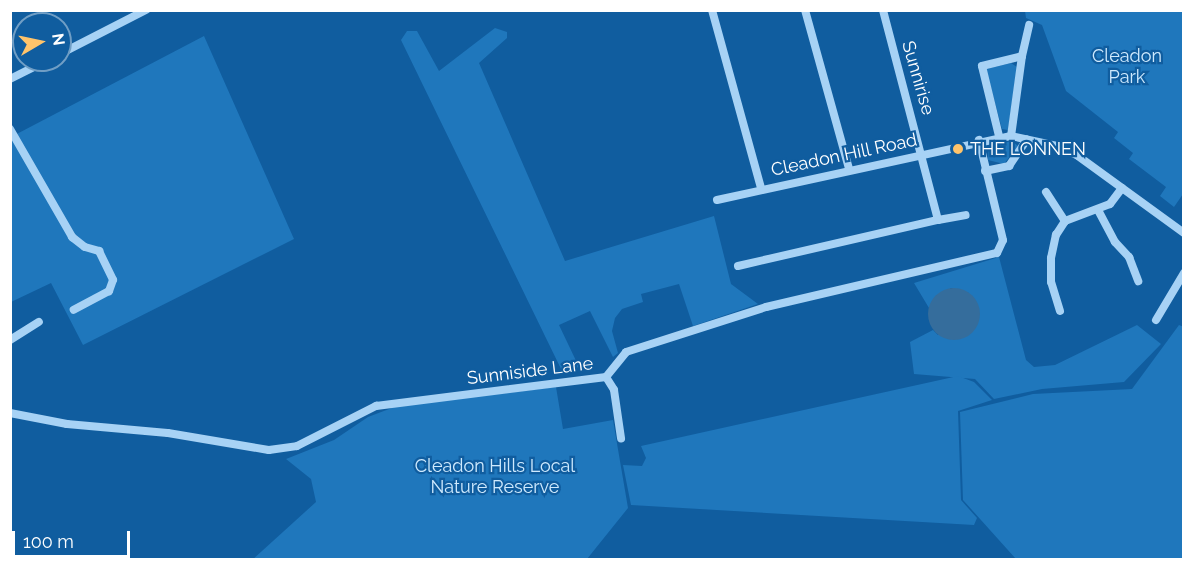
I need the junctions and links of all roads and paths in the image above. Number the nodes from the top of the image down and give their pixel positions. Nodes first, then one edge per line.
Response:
1 (146, 10) edge
2 (712, 10) edge
3 (805, 10) edge
4 (883, 10) edge
5 (134, 13) edge
6 (1029, 26) dead end
7 (72, 47) edge
8 (1022, 56) junction
9 (24, 72) edge
10 (10, 79) edge
11 (10, 129) edge
12 (999, 136) junction
13 (1011, 136) junction
14 (1027, 139) junction
15 (979, 140) junction
16 (923, 153) junction
17 (849, 169) junction
18 (985, 171) junction
19 (761, 188) junction
20 (1122, 188) junction
21 (1046, 192) dead end
22 (717, 200) dead end
23 (1098, 210) junction
24 (966, 215) dead end
25 (938, 220) junction
26 (1065, 221) junction
27 (1184, 233) edge
28 (738, 266) dead end
29 (1184, 273) edge
30 (1138, 281) dead end
31 (74, 310) dead end
32 (1060, 311) dead end
33 (1156, 320) dead end
34 (39, 322) dead end
35 (10, 340) edge
36 (606, 376) junction
37 (10, 413) edge
38 (621, 438) dead end

1 - 5 street
2 - 19 street
3 - 17 street
4 - 16 street, Sunnirise
5 - 7 street
6 - 8 street
8 - 12 street
8 - 13 street
9 - 10 street
11 - 31 street
12 - 13 street
12 - 15 street
13 - 14 street
14 - 18 street
14 - 20 street
15 - 16 street, Cleadon Hill Road
15 - 18 street, Sunniside Lane
16 - 17 street, Cleadon Hill Road
16 - 25 street, Sunnirise
17 - 19 street, Cleadon Hill Road
18 - 36 street, Sunniside Lane
19 - 22 street, Cleadon Hill Road
20 - 23 street
20 - 27 street
21 - 26 street
23 - 26 street
23 - 30 street
24 - 25 street
25 - 28 street
26 - 32 street
29 - 33 street
34 - 35 street
36 - 37 street, Sunniside Lane
36 - 38 street

